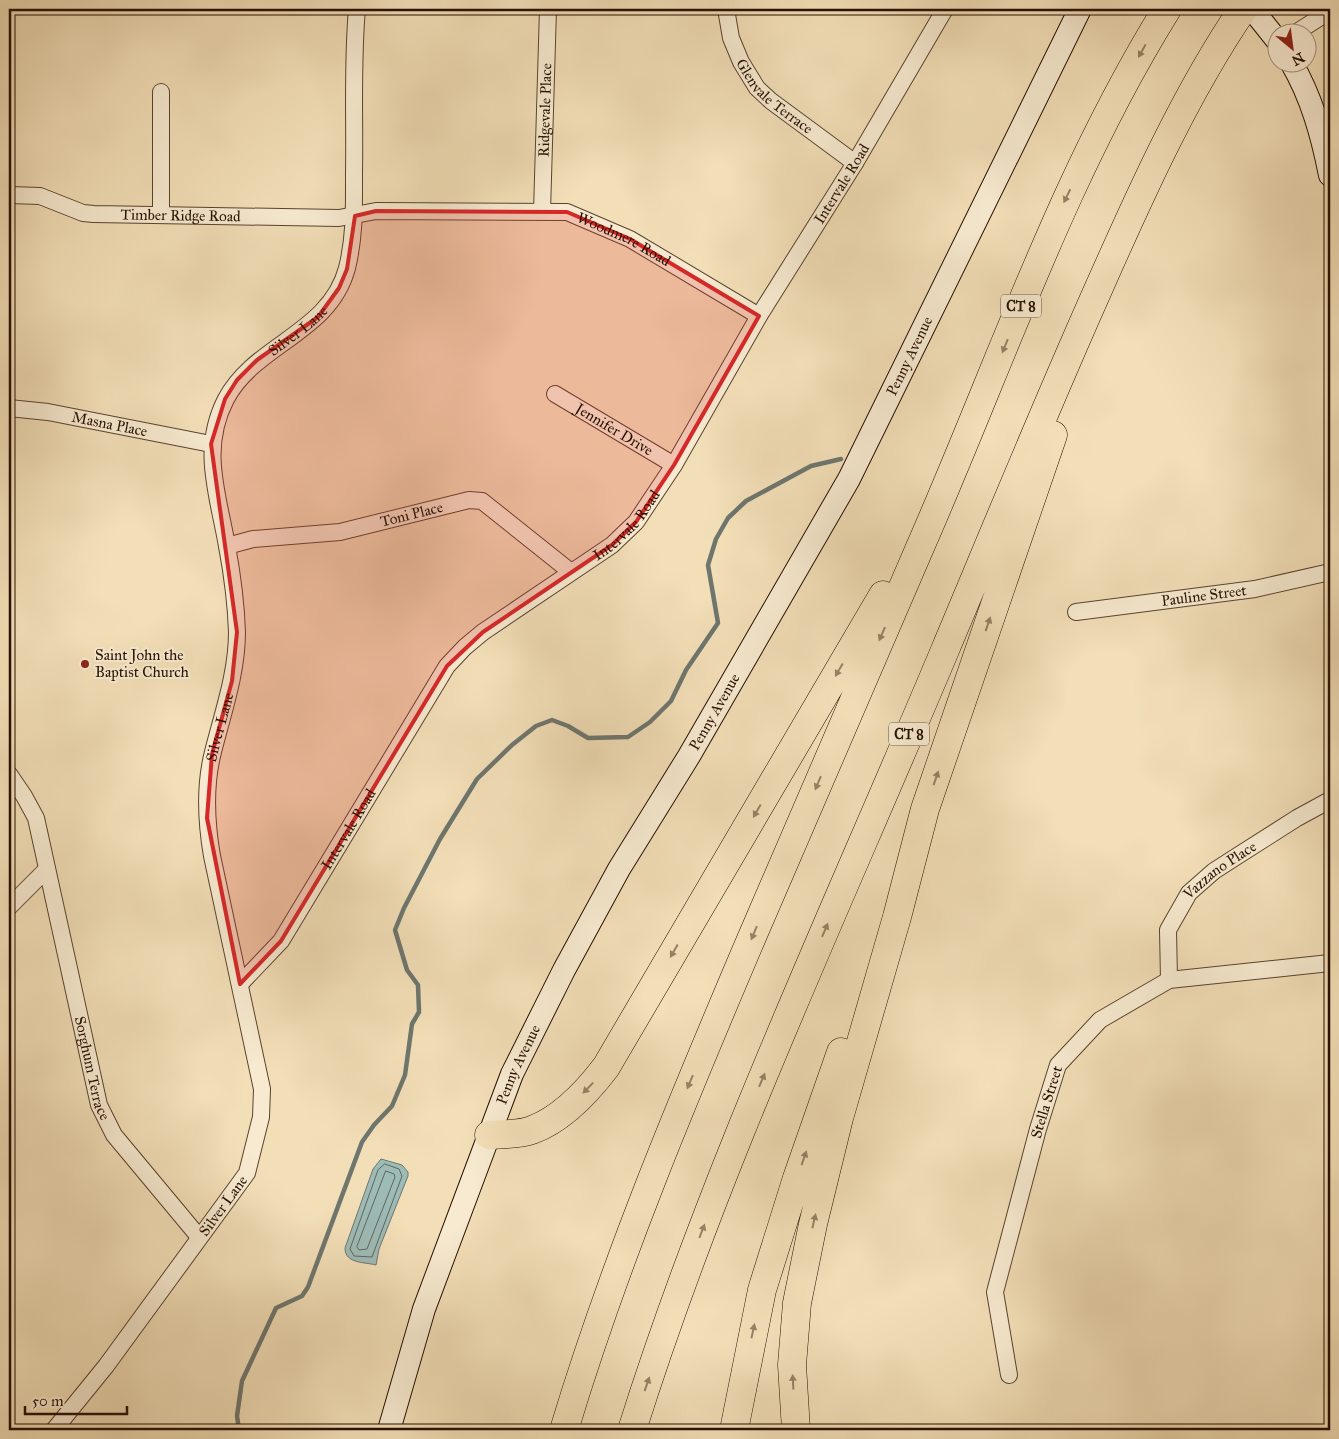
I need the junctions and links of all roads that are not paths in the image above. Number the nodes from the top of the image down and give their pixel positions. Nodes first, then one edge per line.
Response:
1 (357, 9) edge
2 (548, 9) edge
3 (726, 9) edge
4 (945, 9) edge
5 (1080, 9) edge
6 (1167, 9) edge
7 (1243, 9) edge
8 (1252, 9) edge
9 (1330, 11) edge
10 (1313, 22) edge
11 (1266, 26) edge
12 (1296, 72) edge
13 (161, 92) dead end
14 (854, 163) junction
15 (1330, 175) edge
16 (9, 195) edge
17 (542, 211) junction
18 (161, 214) junction
19 (355, 216) junction
20 (1117, 247) junction
21 (759, 316) junction
22 (555, 394) dead end
23 (9, 408) edge
24 (211, 444) junction
25 (958, 461) junction
26 (674, 465) junction
27 (227, 546) junction
28 (571, 572) junction
29 (1330, 572) edge
30 (1076, 612) dead end
31 (9, 774) edge
32 (1330, 800) edge
33 (925, 809) junction
34 (47, 868) junction
35 (9, 907) edge
36 (1330, 964) edge
37 (1169, 980) junction
38 (240, 984) junction
39 (489, 1135) junction
40 (199, 1237) junction
41 (1009, 1375) dead end
42 (54, 1430) edge
43 (389, 1430) edge
44 (564, 1430) edge
45 (632, 1430) edge
46 (734, 1430) edge
47 (796, 1430) edge

1 - 19 street, Silver Lane
2 - 17 street, Ridgevale Place
3 - 14 street, Glenvale Terrace
4 - 14 street, Intervale Road
5 - 39 main road, Penny Avenue
6 -> 25 highway, CT 8
7 - 20 highway, CT 8
8 - 11 main road
9 - 10 street
12 - 15 main road
13 - 18 street
14 - 21 street, Intervale Road
16 - 18 street, Timber Ridge Road
17 - 19 street, Woodmere Road
17 - 21 street, Woodmere Road
18 - 19 street, Timber Ridge Road
19 - 24 street, Silver Lane
33 -> 20 highway
45 -> 20 highway, CT 8
21 - 26 street, Intervale Road
22 - 26 street, Jennifer Drive
23 - 24 street, Masna Place
24 - 27 street, Silver Lane
25 -> 39 highway
25 -> 44 highway, CT 8
26 - 28 street, Intervale Road
27 - 28 street, Toni Place
27 - 38 street, Silver Lane
28 - 38 street, Intervale Road
29 - 30 street, Pauline Street
31 - 34 street, Sorghum Terrace
32 - 37 street, Vazzano Place
46 -> 33 highway
47 -> 33 highway
34 - 35 street
34 - 40 street, Sorghum Terrace
36 - 37 street, Stella Street
37 - 41 street, Stella Street
38 - 40 street, Silver Lane
39 - 43 main road, Penny Avenue
40 - 42 street, Silver Lane

